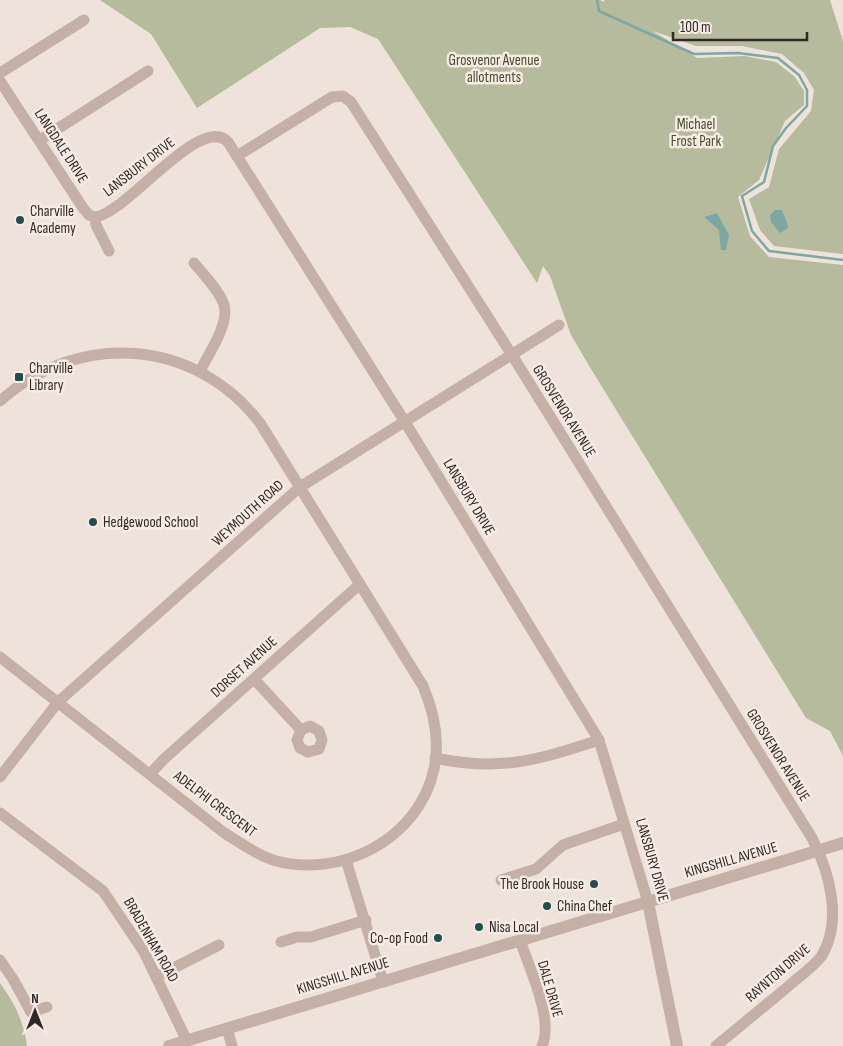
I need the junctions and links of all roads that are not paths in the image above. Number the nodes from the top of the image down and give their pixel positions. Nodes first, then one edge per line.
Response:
1 (84, 20) dead end
2 (148, 71) dead end
3 (0, 73) edge
4 (0, 80) edge
5 (40, 140) junction
6 (237, 156) junction
7 (95, 217) junction
8 (110, 252) dead end
9 (194, 263) dead end
10 (559, 325) dead end
11 (512, 354) junction
12 (200, 371) junction
13 (0, 401) edge
14 (404, 422) junction
15 (300, 487) junction
16 (360, 584) junction
17 (0, 657) edge
18 (254, 679) junction
19 (58, 702) junction
20 (301, 730) dead end
21 (599, 740) junction
22 (435, 758) junction
23 (150, 774) junction
24 (0, 777) edge
25 (0, 813) edge
26 (624, 824) junction
27 (843, 843) edge
28 (819, 851) junction
29 (346, 860) junction
30 (501, 880) dead end
31 (648, 902) junction
32 (366, 920) junction
33 (520, 940) junction
34 (280, 942) dead end
35 (219, 945) dead end
36 (0, 960) edge
37 (156, 977) junction
38 (383, 981) junction
39 (47, 1006) dead end
40 (227, 1028) junction
41 (187, 1041) junction
42 (170, 1046) edge
43 (232, 1046) edge
44 (542, 1046) edge
45 (677, 1046) edge
46 (716, 1046) edge

1 - 3 street
2 - 5 street
4 - 5 street, LANGDALE DRIVE
5 - 7 street, LANGDALE DRIVE
6 - 7 street, LANSBURY DRIVE
6 - 11 street, GROSVENOR AVENUE
6 - 14 street, LANSBURY DRIVE
7 - 8 street, LANGDALE DRIVE
9 - 12 street
10 - 11 street, WEYMOUTH ROAD
11 - 14 street, WEYMOUTH ROAD
11 - 28 street, GROSVENOR AVENUE
12 - 13 street, ADELPHI CRESCENT
12 - 15 street, ADELPHI CRESCENT
14 - 15 street, WEYMOUTH ROAD
14 - 21 street, LANSBURY DRIVE
15 - 16 street, ADELPHI CRESCENT
15 - 19 street, WEYMOUTH ROAD
16 - 18 street, DORSET AVENUE
16 - 22 street, ADELPHI CRESCENT
17 - 19 street, ADELPHI CRESCENT
18 - 20 street
18 - 23 street, DORSET AVENUE
19 - 23 street, ADELPHI CRESCENT
19 - 24 street, WEYMOUTH ROAD
21 - 22 street
21 - 26 street, LANSBURY DRIVE
22 - 29 street, ADELPHI CRESCENT
23 - 29 street, ADELPHI CRESCENT
25 - 37 street, BRADENHAM ROAD
26 - 30 street
26 - 31 street, LANSBURY DRIVE
27 - 28 street, KINGSHILL AVENUE
28 - 31 street, KINGSHILL AVENUE
28 - 46 street, RAYNTON DRIVE
29 - 32 street
31 - 33 street, KINGSHILL AVENUE
31 - 45 street, LANSBURY DRIVE
32 - 34 street
32 - 38 street
33 - 38 street, KINGSHILL AVENUE
33 - 44 street, DALE DRIVE
35 - 37 street
36 - 39 street
37 - 41 street, BRADENHAM ROAD
38 - 40 street, KINGSHILL AVENUE
40 - 41 street, KINGSHILL AVENUE
40 - 43 street
41 - 42 street, KINGSHILL AVENUE

